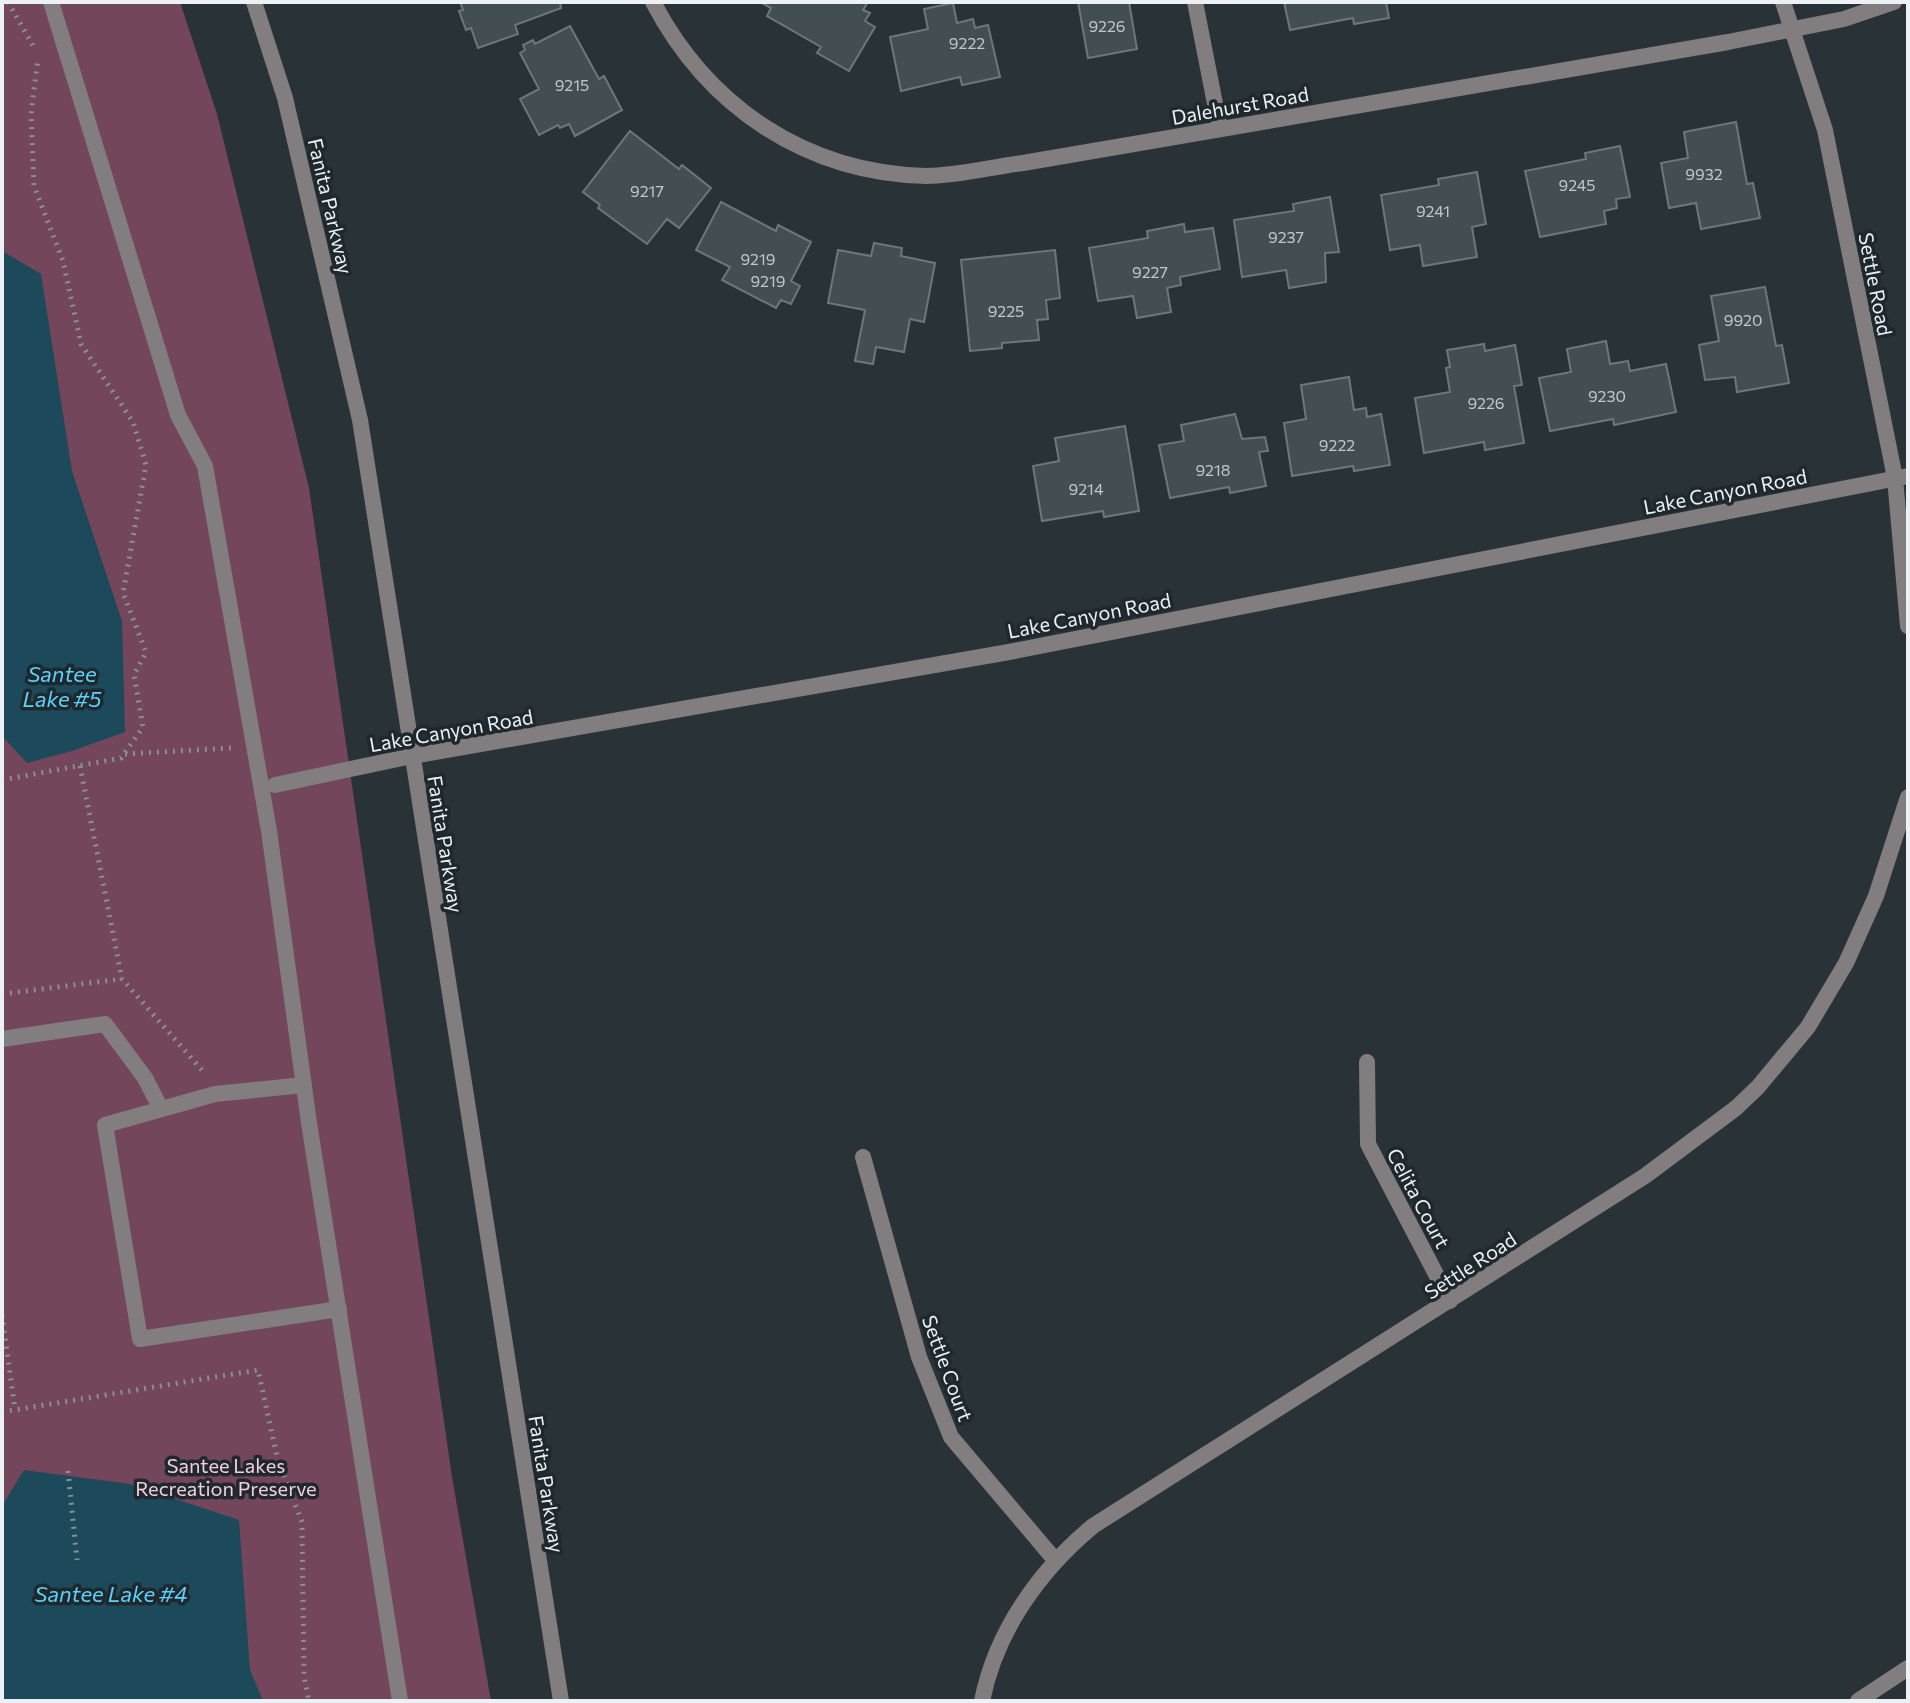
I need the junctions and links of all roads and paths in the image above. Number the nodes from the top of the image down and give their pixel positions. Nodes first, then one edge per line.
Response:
1 (8, 2) edge
2 (51, 2) edge
3 (254, 2) edge
4 (653, 2) edge
5 (1195, 2) edge
6 (1783, 2) edge
7 (1894, 2) edge
8 (1793, 29) junction
9 (1220, 129) junction
10 (1901, 477) edge
11 (1908, 626) edge
12 (254, 746) junction
13 (124, 755) junction
14 (412, 756) junction
15 (80, 766) junction
16 (2, 780) edge
17 (268, 787) junction
18 (1908, 797) edge
19 (122, 979) junction
20 (2, 994) edge
21 (2, 1039) edge
22 (1367, 1062) dead end
23 (209, 1077) dead end
24 (304, 1085) junction
25 (161, 1109) junction
26 (863, 1157) dead end
27 (1450, 1301) junction
28 (339, 1309) junction
29 (2, 1315) edge
30 (15, 1410) junction
31 (2, 1412) edge
32 (68, 1471) dead end
33 (77, 1560) dead end
34 (1055, 1560) junction
35 (1908, 1668) edge
36 (309, 1701) edge
37 (400, 1701) edge
38 (561, 1701) edge
39 (982, 1701) edge
40 (1858, 1701) edge

1 - 13 path
2 - 12 street
3 - 14 street, Fanita Parkway
4 - 9 street, Dalehurst Road
5 - 9 street
6 - 8 street, Settle Road
7 - 8 street, Dalehurst Road
8 - 9 street, Dalehurst Road
8 - 10 street, Settle Road
10 - 11 street, Settle Road
10 - 14 street, Lake Canyon Road
12 - 13 path
12 - 17 street
13 - 15 path
14 - 17 street, Lake Canyon Road
14 - 38 street, Fanita Parkway
15 - 16 path
15 - 19 path
17 - 24 street
18 - 27 street, Settle Road
19 - 20 path
19 - 23 path
21 - 25 street
22 - 27 street, Celita Court
24 - 25 street
24 - 28 street
25 - 28 street
26 - 34 street, Settle Court
27 - 34 street, Settle Road
28 - 37 street
29 - 30 path
30 - 31 path
30 - 36 path
32 - 33 path
34 - 39 street, Settle Road
35 - 40 street

